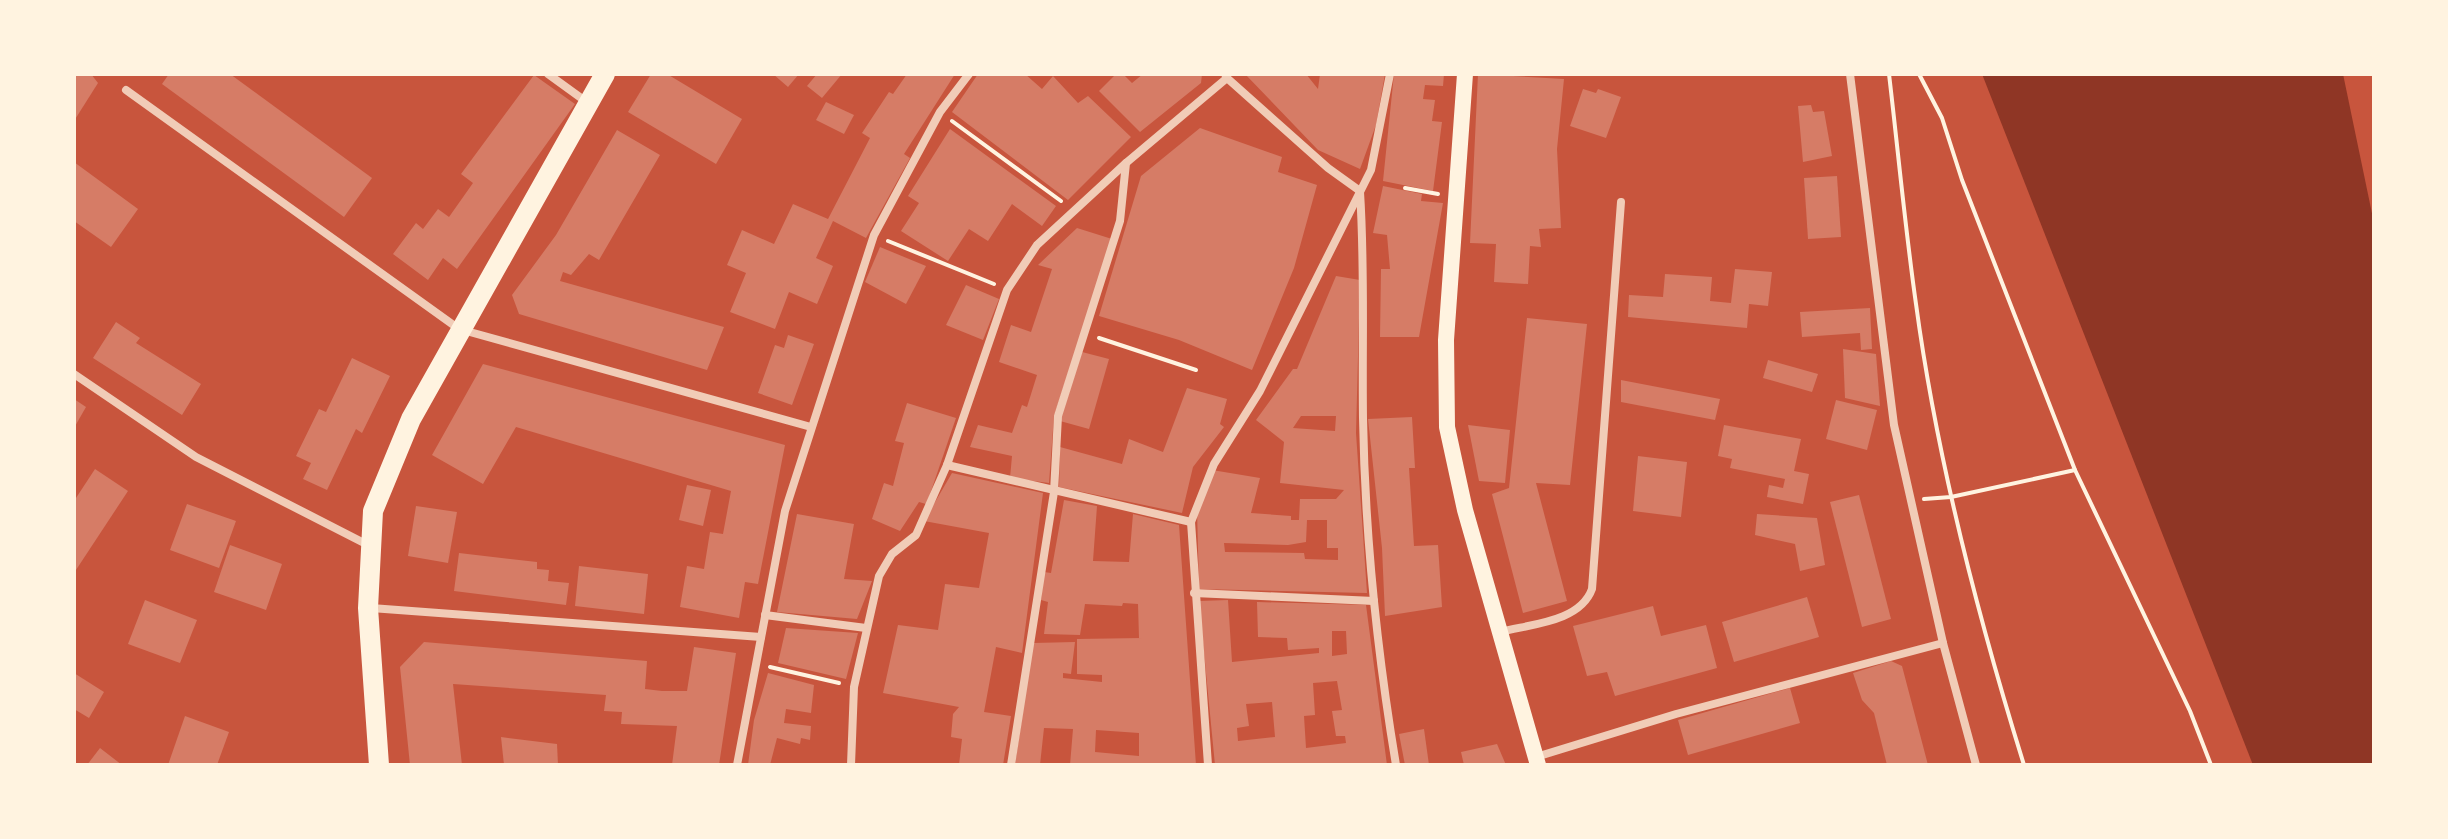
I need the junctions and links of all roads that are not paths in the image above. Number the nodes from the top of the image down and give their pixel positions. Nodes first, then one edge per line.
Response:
1 (548, 74) edge
2 (605, 74) edge
3 (969, 74) edge
4 (1390, 74) edge
5 (1465, 74) edge
6 (1850, 74) edge
7 (1226, 76) edge
8 (126, 90) dead end
9 (588, 103) junction
10 (1126, 163) junction
11 (1360, 191) junction
12 (1621, 202) dead end
13 (459, 329) junction
14 (74, 374) edge
15 (811, 427) junction
16 (947, 465) junction
17 (1054, 492) junction
18 (1191, 522) junction
19 (369, 546) junction
20 (1194, 593) junction
21 (1374, 601) junction
22 (368, 608) junction
23 (765, 615) junction
24 (866, 628) junction
25 (1500, 632) junction
26 (761, 637) junction
27 (1943, 643) junction
28 (1537, 761) edge
29 (379, 765) edge
30 (737, 765) edge
31 (851, 765) edge
32 (1011, 765) edge
33 (1208, 765) edge
34 (1396, 765) edge
35 (1976, 765) edge

1 - 9 street
2 - 9 main road
3 - 15 street
4 - 11 street
5 - 25 main road
6 - 27 street
7 - 10 street
7 - 11 street
8 - 13 street
9 - 13 main road
10 - 16 street
10 - 17 street
11 - 18 street
11 - 21 street
12 - 25 street
13 - 15 street
13 - 19 main road
14 - 19 street
15 - 23 street
16 - 17 street
16 - 24 street
17 - 18 street
17 - 32 street
18 - 20 street
19 - 22 main road
20 - 21 street
20 - 33 street
21 - 34 street
22 - 26 street
22 - 29 main road
23 - 24 street
23 - 26 street
24 - 31 street
25 - 28 main road
26 - 30 street
27 - 28 street
27 - 35 street

